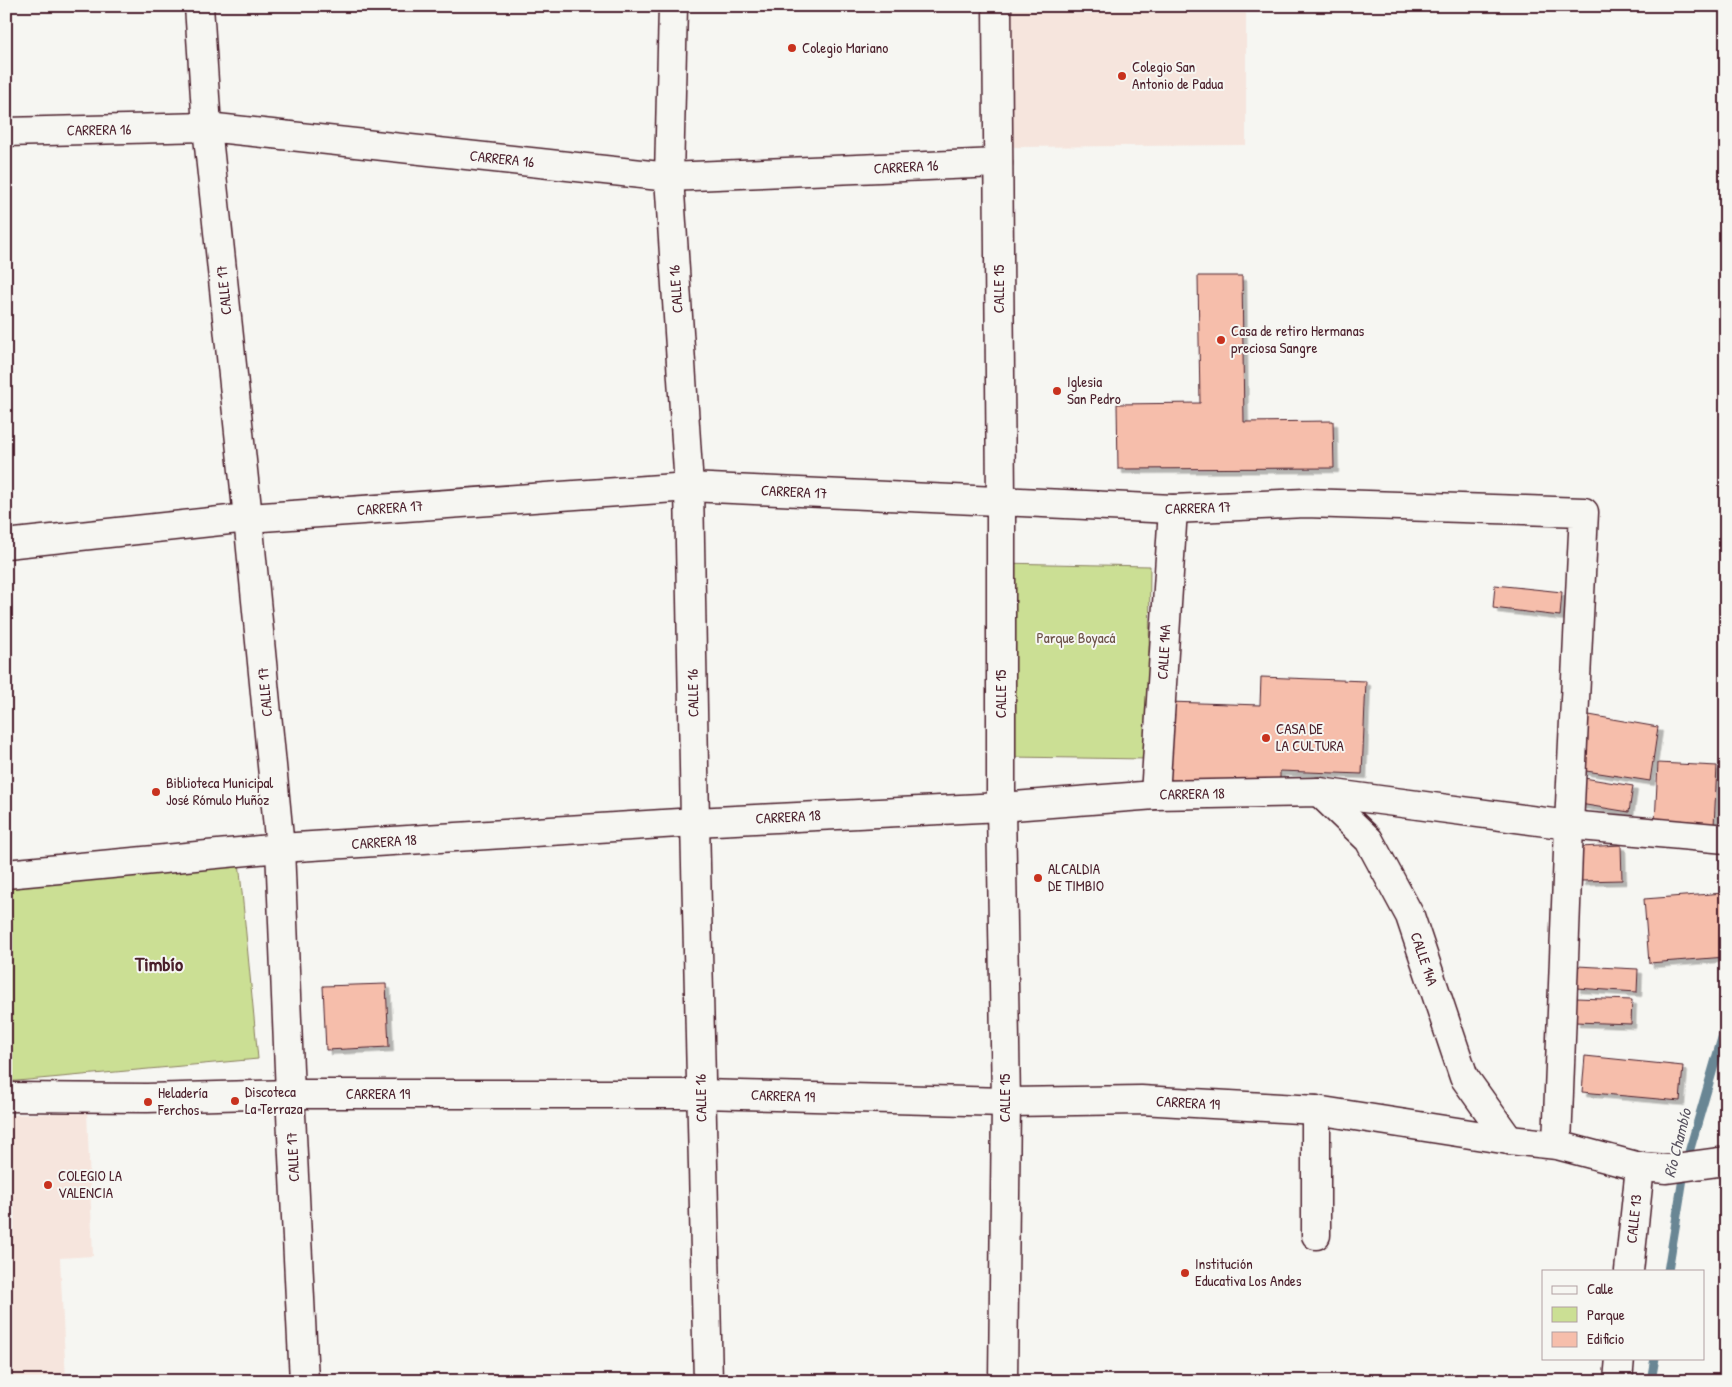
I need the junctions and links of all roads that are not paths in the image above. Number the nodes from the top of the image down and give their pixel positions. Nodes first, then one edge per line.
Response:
1 (198, 6) edge
2 (673, 6) edge
3 (997, 6) edge
4 (207, 128) junction
5 (6, 132) edge
6 (998, 162) junction
7 (669, 177) junction
8 (689, 487) junction
9 (1001, 502) junction
10 (1173, 509) junction
11 (248, 518) junction
12 (6, 544) edge
13 (1319, 792) junction
14 (1155, 795) junction
15 (1001, 807) junction
16 (694, 822) junction
17 (1569, 825) junction
18 (1726, 839) edge
19 (280, 848) junction
20 (6, 874) edge
21 (290, 1094) junction
22 (701, 1094) junction
23 (6, 1097) edge
24 (1006, 1102) junction
25 (1316, 1110) junction
26 (1509, 1140) junction
27 (1557, 1145) junction
28 (1714, 1163) edge
29 (1640, 1167) junction
30 (1316, 1235) dead end
31 (1629, 1270) edge
32 (1620, 1360) edge
33 (304, 1381) edge
34 (708, 1381) edge
35 (1003, 1381) edge
36 (1618, 1381) edge

1 - 4 street, CALLE 17
2 - 7 street, CALLE 16
3 - 6 street, CALLE 15
4 - 5 street, CARRERA 16
4 - 7 street, CARRERA 16
4 - 11 street, CALLE 17
6 - 7 street, CARRERA 16
6 - 9 street, CALLE 15
7 - 8 street, CALLE 16
8 - 9 street, CARRERA 17
8 - 11 street, CARRERA 17
8 - 16 street, CALLE 16
9 - 10 street, CARRERA 17
9 - 15 street, CALLE 15
10 - 14 street, CALLE 14A
10 - 17 street, CARRERA 17
11 - 12 street, CARRERA 17
11 - 19 street, CALLE 17
13 - 14 street, CARRERA 18
13 - 17 street, CARRERA 18
13 - 26 street, CALLE 14A
14 - 15 street, CARRERA 18
15 - 16 street, CARRERA 18
15 - 24 street, CALLE 15
16 - 19 street, CARRERA 18
16 - 22 street, CALLE 16
17 - 18 street, CARRERA 18
17 - 27 street
19 - 20 street, CARRERA 18
19 - 21 street, CALLE 17
21 - 22 street, CARRERA 19
21 - 23 street, CARRERA 19
21 - 33 street, CALLE 17
22 - 24 street, CARRERA 19
22 - 34 street, CALLE 16
24 - 25 street, CARRERA 19
24 - 35 street, CALLE 15
25 - 26 street, CARRERA 19
25 - 30 street
26 - 27 street, CARRERA 19
27 - 29 street, CARRERA 19
28 - 29 street, CARRERA 19
29 - 31 street, CALLE 13
32 - 36 street

